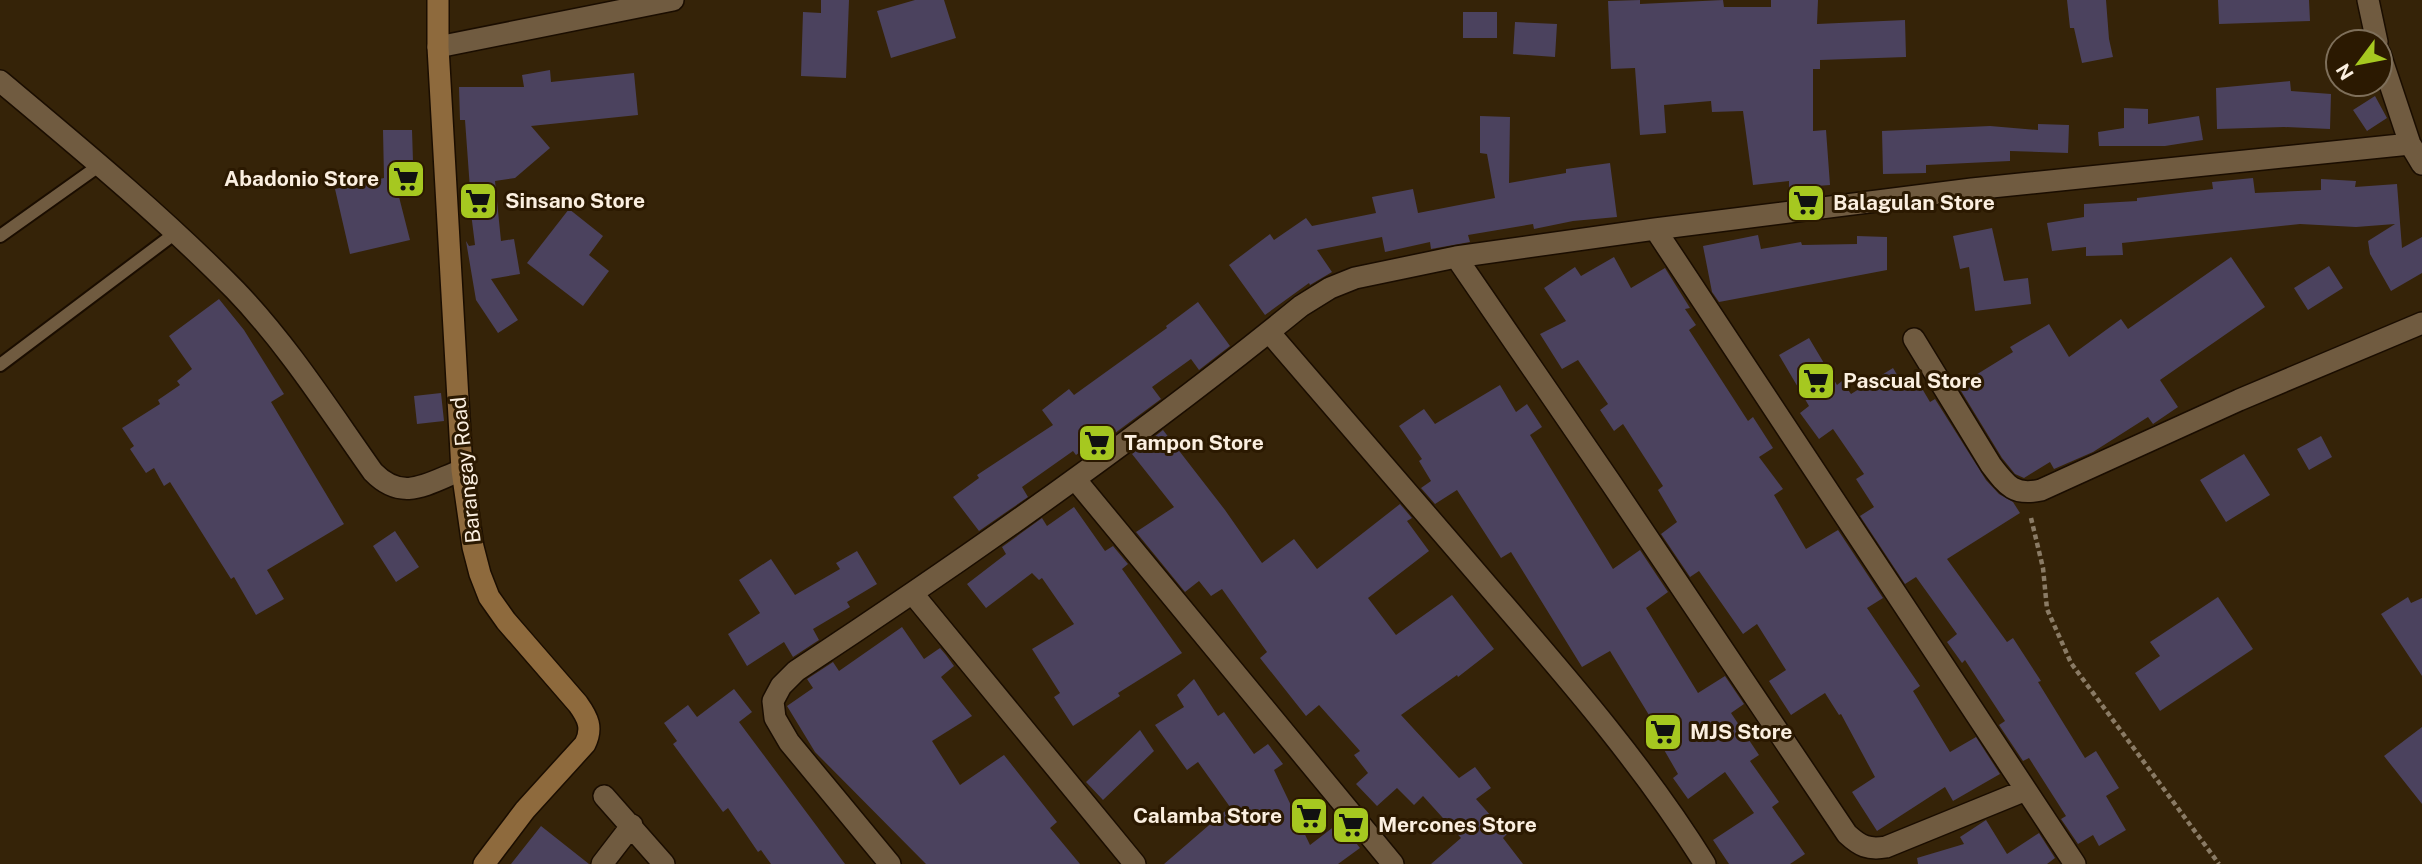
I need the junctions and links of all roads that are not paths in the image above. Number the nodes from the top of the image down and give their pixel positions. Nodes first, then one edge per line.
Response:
1 (438, 0) edge
2 (673, 0) edge
3 (2368, 0) edge
4 (2374, 28) edge
5 (438, 47) junction
6 (0, 82) edge
7 (2394, 96) edge
8 (2410, 144) junction
9 (100, 164) junction
10 (2422, 164) edge
11 (1655, 229) junction
12 (174, 234) junction
13 (0, 236) edge
14 (1455, 257) junction
15 (2422, 323) edge
16 (1269, 332) junction
17 (1914, 339) dead end
18 (0, 365) edge
19 (462, 470) junction
20 (1075, 480) junction
21 (913, 594) junction
22 (2026, 790) junction
23 (604, 796) dead end
24 (632, 825) junction
25 (484, 864) edge
26 (602, 864) edge
27 (664, 864) edge
28 (890, 864) edge
29 (1135, 864) edge
30 (1393, 864) edge
31 (1705, 864) edge
32 (2075, 864) edge

1 - 5 street, Barangay Road
2 - 5 street
3 - 4 street
5 - 19 street, Barangay Road
6 - 9 street
7 - 8 street
8 - 10 street
8 - 11 street
9 - 12 street
9 - 13 lane
11 - 14 street
11 - 22 street
12 - 18 lane
12 - 19 street
14 - 16 street
14 - 22 street
15 - 17 street
16 - 20 street
16 - 31 street
19 - 25 street, Barangay Road
20 - 21 street
20 - 30 street
21 - 28 street
21 - 29 street
22 - 32 street
23 - 24 street
24 - 26 street
24 - 27 street

